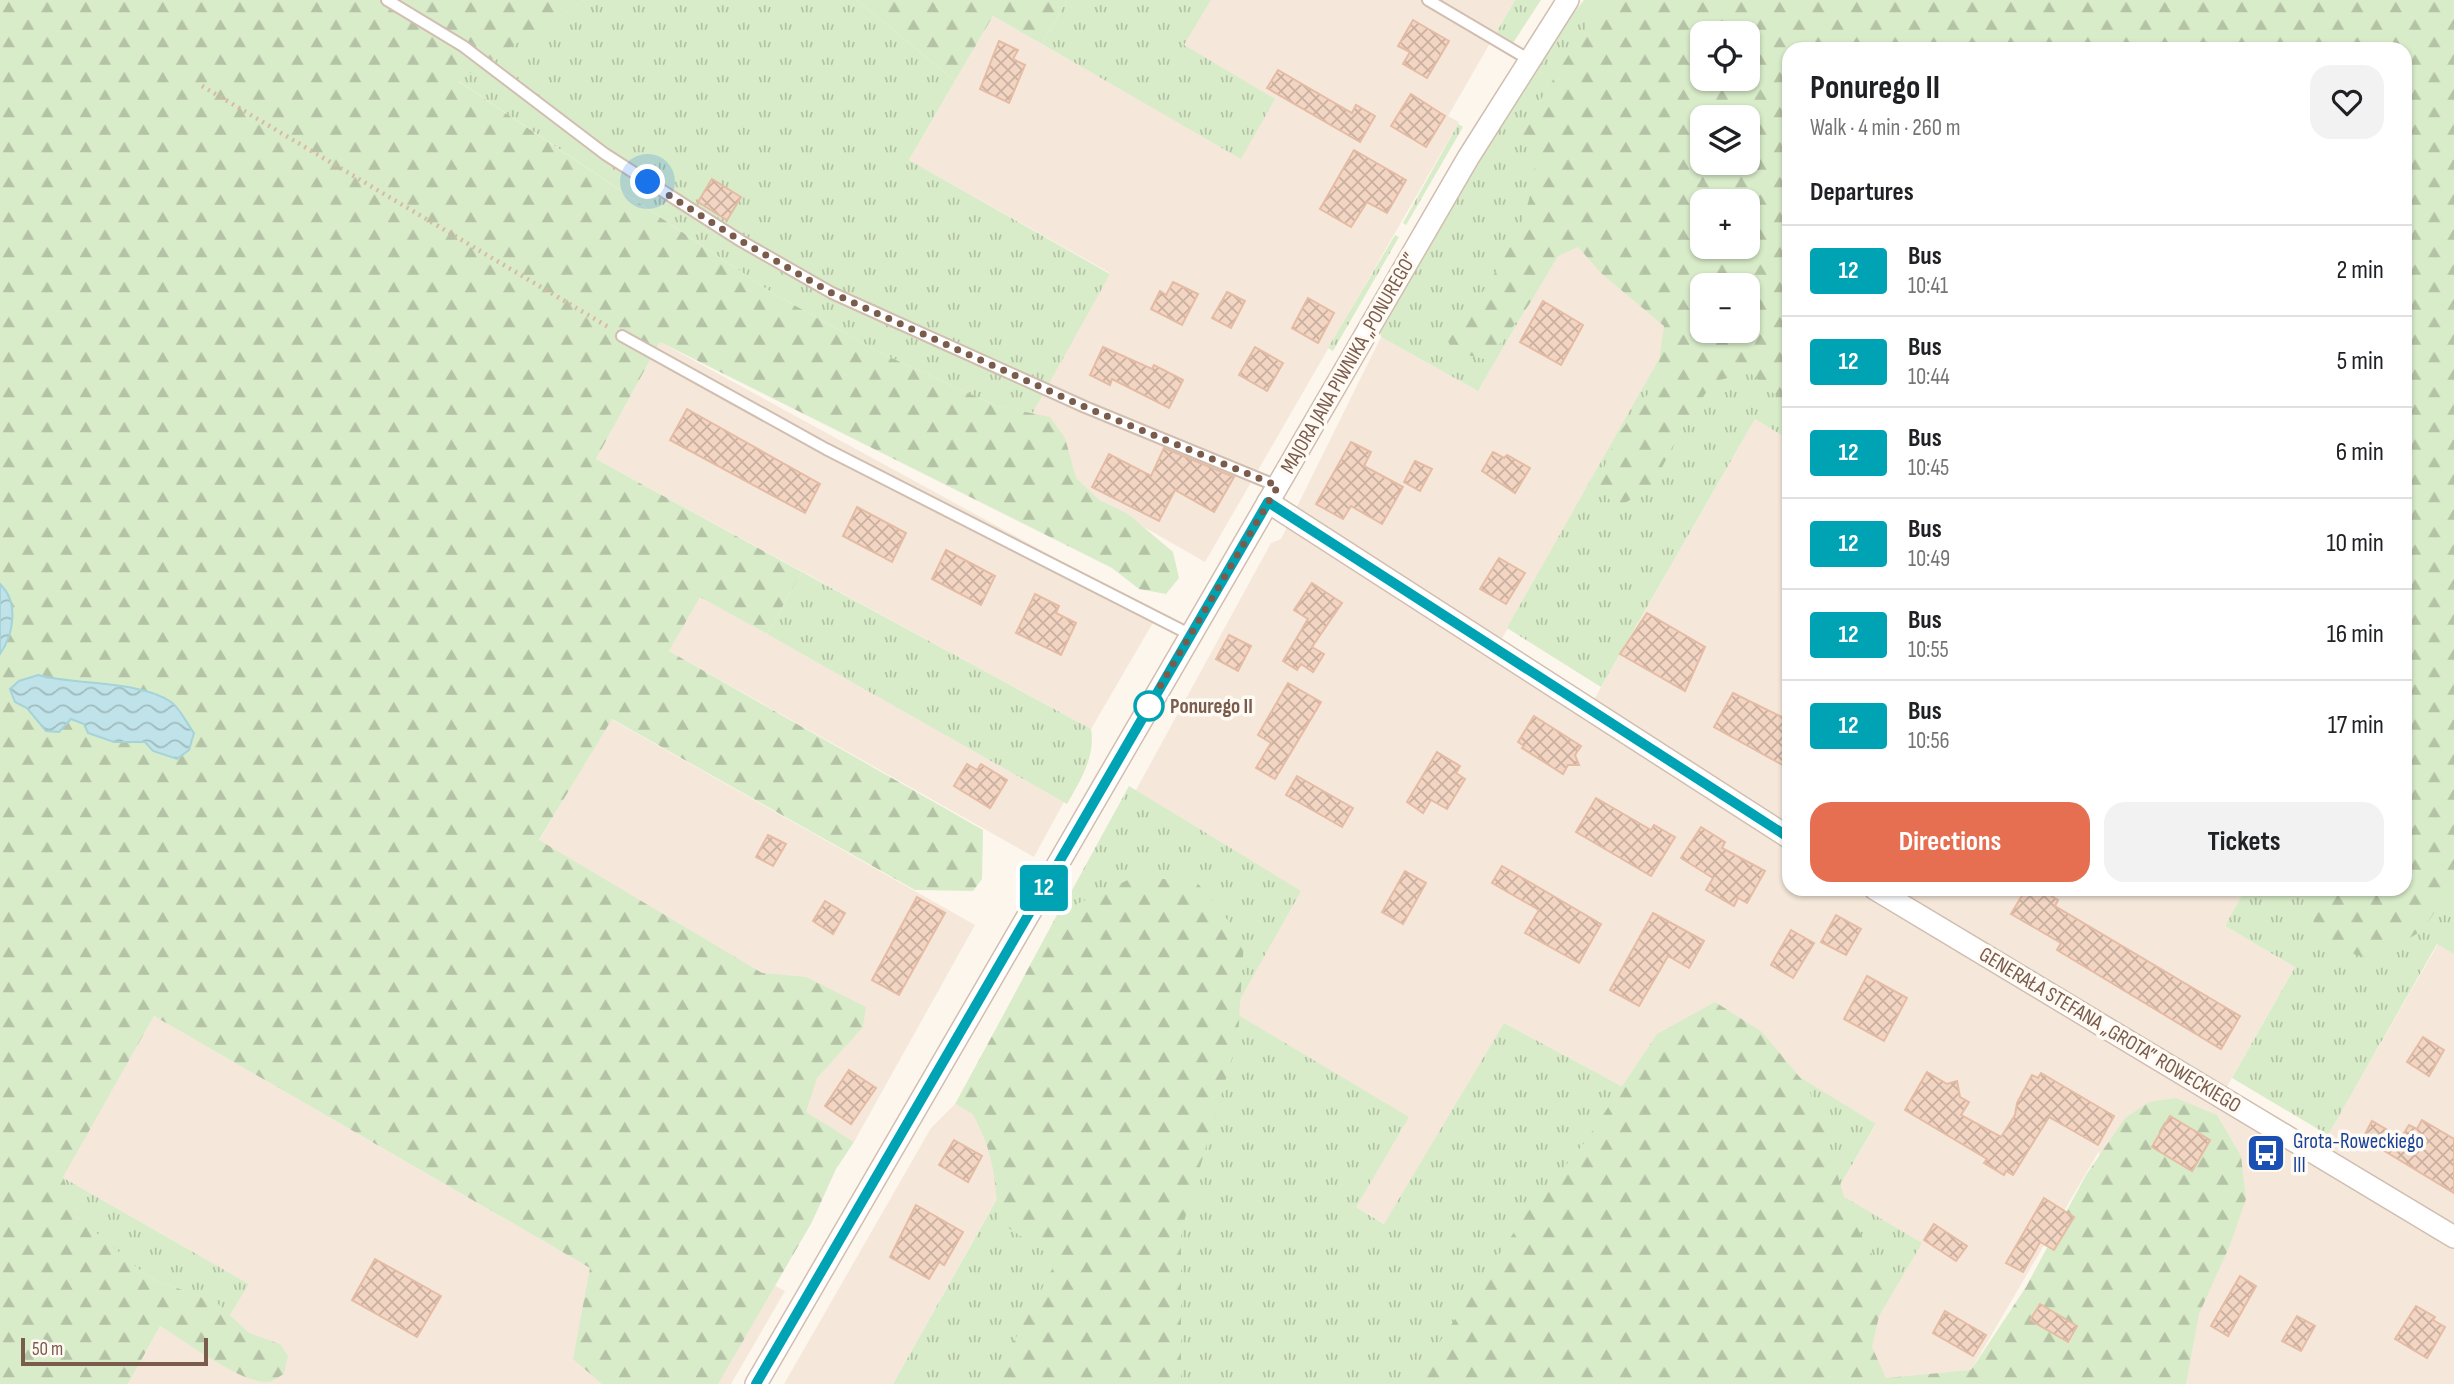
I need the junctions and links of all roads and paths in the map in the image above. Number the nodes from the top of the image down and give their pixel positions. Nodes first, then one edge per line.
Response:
1 (387, 0) edge
2 (1428, 0) edge
3 (1568, 0) edge
4 (1528, 59) junction
5 (202, 86) dead end
6 (622, 336) joint
7 (1273, 494) junction
8 (1191, 635) junction
9 (1782, 833) edge
10 (1887, 896) edge
11 (2454, 1237) edge
12 (757, 1384) edge

1 - 7 lane
2 - 4 lane
3 - 4 street, MAJORA JANA PIWNIKA „PONUREGO”
4 - 7 street, MAJORA JANA PIWNIKA „PONUREGO”
5 - 6 path
6 - 8 lane
7 - 8 street, MAJORA JANA PIWNIKA „PONUREGO”
7 - 9 street
8 - 12 street, MAJORA JANA PIWNIKA „PONUREGO”
10 - 11 street, GENERAŁA STEFANA „GROTA” ROWECKIEGO

